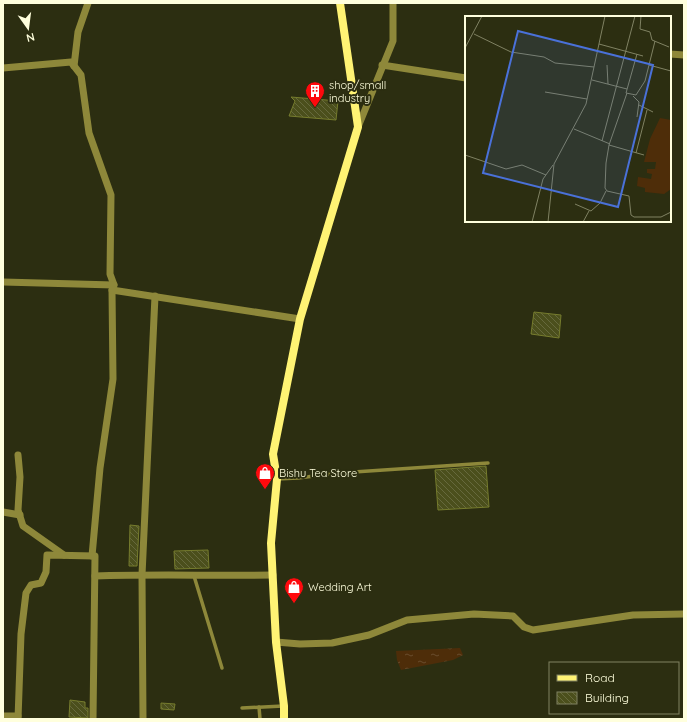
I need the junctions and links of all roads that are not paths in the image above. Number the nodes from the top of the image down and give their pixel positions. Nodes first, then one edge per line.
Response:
1 (88, 3) edge
2 (340, 3) edge
3 (393, 3) edge
4 (671, 54) edge
5 (684, 55) edge
6 (382, 65) junction
7 (74, 66) junction
8 (3, 68) edge
9 (465, 78) edge
10 (358, 127) junction
11 (3, 282) edge
12 (113, 288) junction
13 (155, 296) junction
14 (300, 319) junction
15 (18, 455) dead end
16 (488, 463) dead end
17 (277, 479) junction
18 (3, 512) edge
19 (20, 515) junction
20 (64, 555) junction
21 (92, 556) junction
22 (142, 575) junction
23 (273, 575) junction
24 (95, 576) junction
25 (194, 576) junction
26 (684, 614) edge
27 (276, 642) junction
28 (222, 668) dead end
29 (284, 706) junction
30 (259, 707) junction
31 (242, 708) dead end
32 (3, 716) edge
33 (18, 718) edge
34 (93, 719) edge
35 (143, 719) edge
36 (260, 719) edge
37 (284, 719) edge

1 - 7 street
2 - 10 main road
3 - 6 street
4 - 5 street
6 - 9 street
6 - 10 street
7 - 8 street
7 - 12 street
10 - 14 main road
11 - 12 street
12 - 13 street
12 - 21 street
13 - 14 street
13 - 22 street
14 - 17 main road
15 - 19 street
16 - 17 lane
17 - 23 main road
18 - 19 street
19 - 20 street
20 - 21 street
20 - 33 street
21 - 24 street
22 - 24 street
22 - 25 street
22 - 35 street
23 - 25 street
23 - 27 main road
24 - 34 street
25 - 28 lane
26 - 27 street
27 - 29 main road
29 - 30 lane
29 - 37 main road
30 - 31 lane
30 - 36 lane
32 - 33 street

